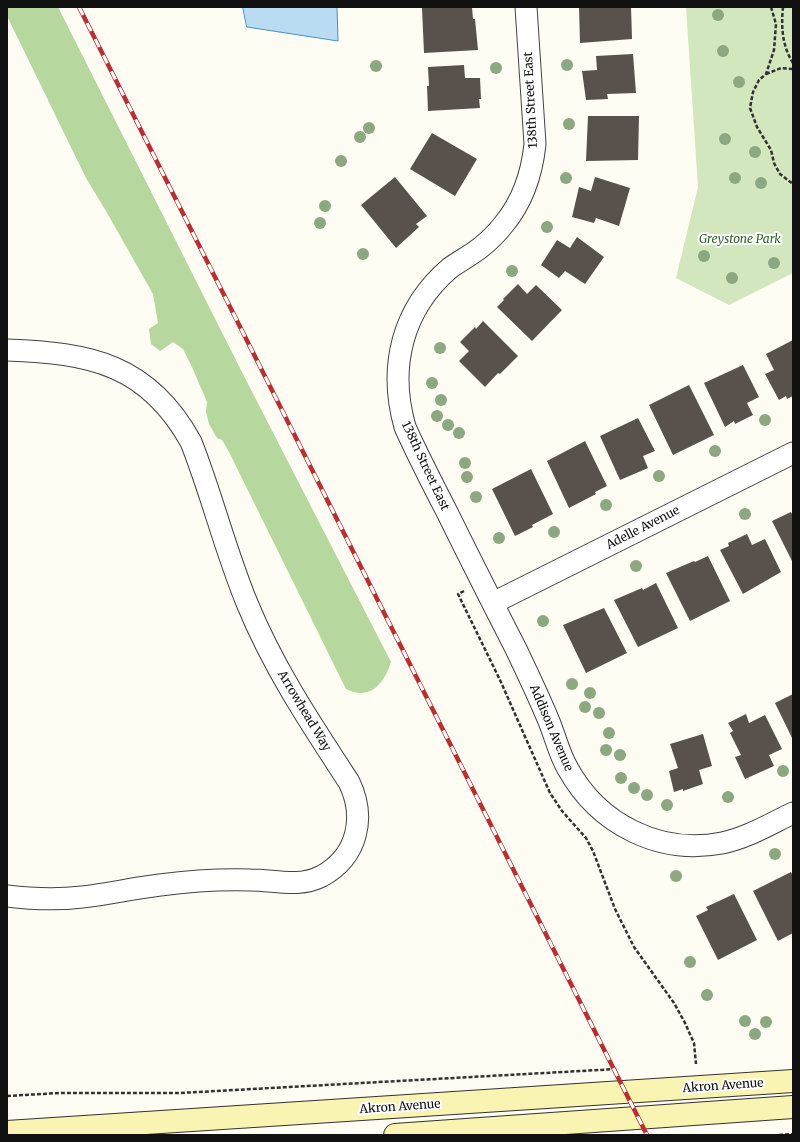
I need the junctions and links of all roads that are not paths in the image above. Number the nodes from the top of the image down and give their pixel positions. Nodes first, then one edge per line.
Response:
1 (526, 7) edge
2 (7, 350) edge
3 (793, 452) edge
4 (493, 604) junction
5 (793, 813) edge
6 (7, 896) edge
7 (793, 1081) edge
8 (793, 1107) edge
9 (7, 1132) edge
10 (395, 1135) edge

1 - 4 street, 138th Street East
2 - 6 street, Arrowhead Way
3 - 4 street, Adelle Avenue
4 - 5 street, Addison Avenue
7 - 9 street, Akron Avenue
8 - 10 street

